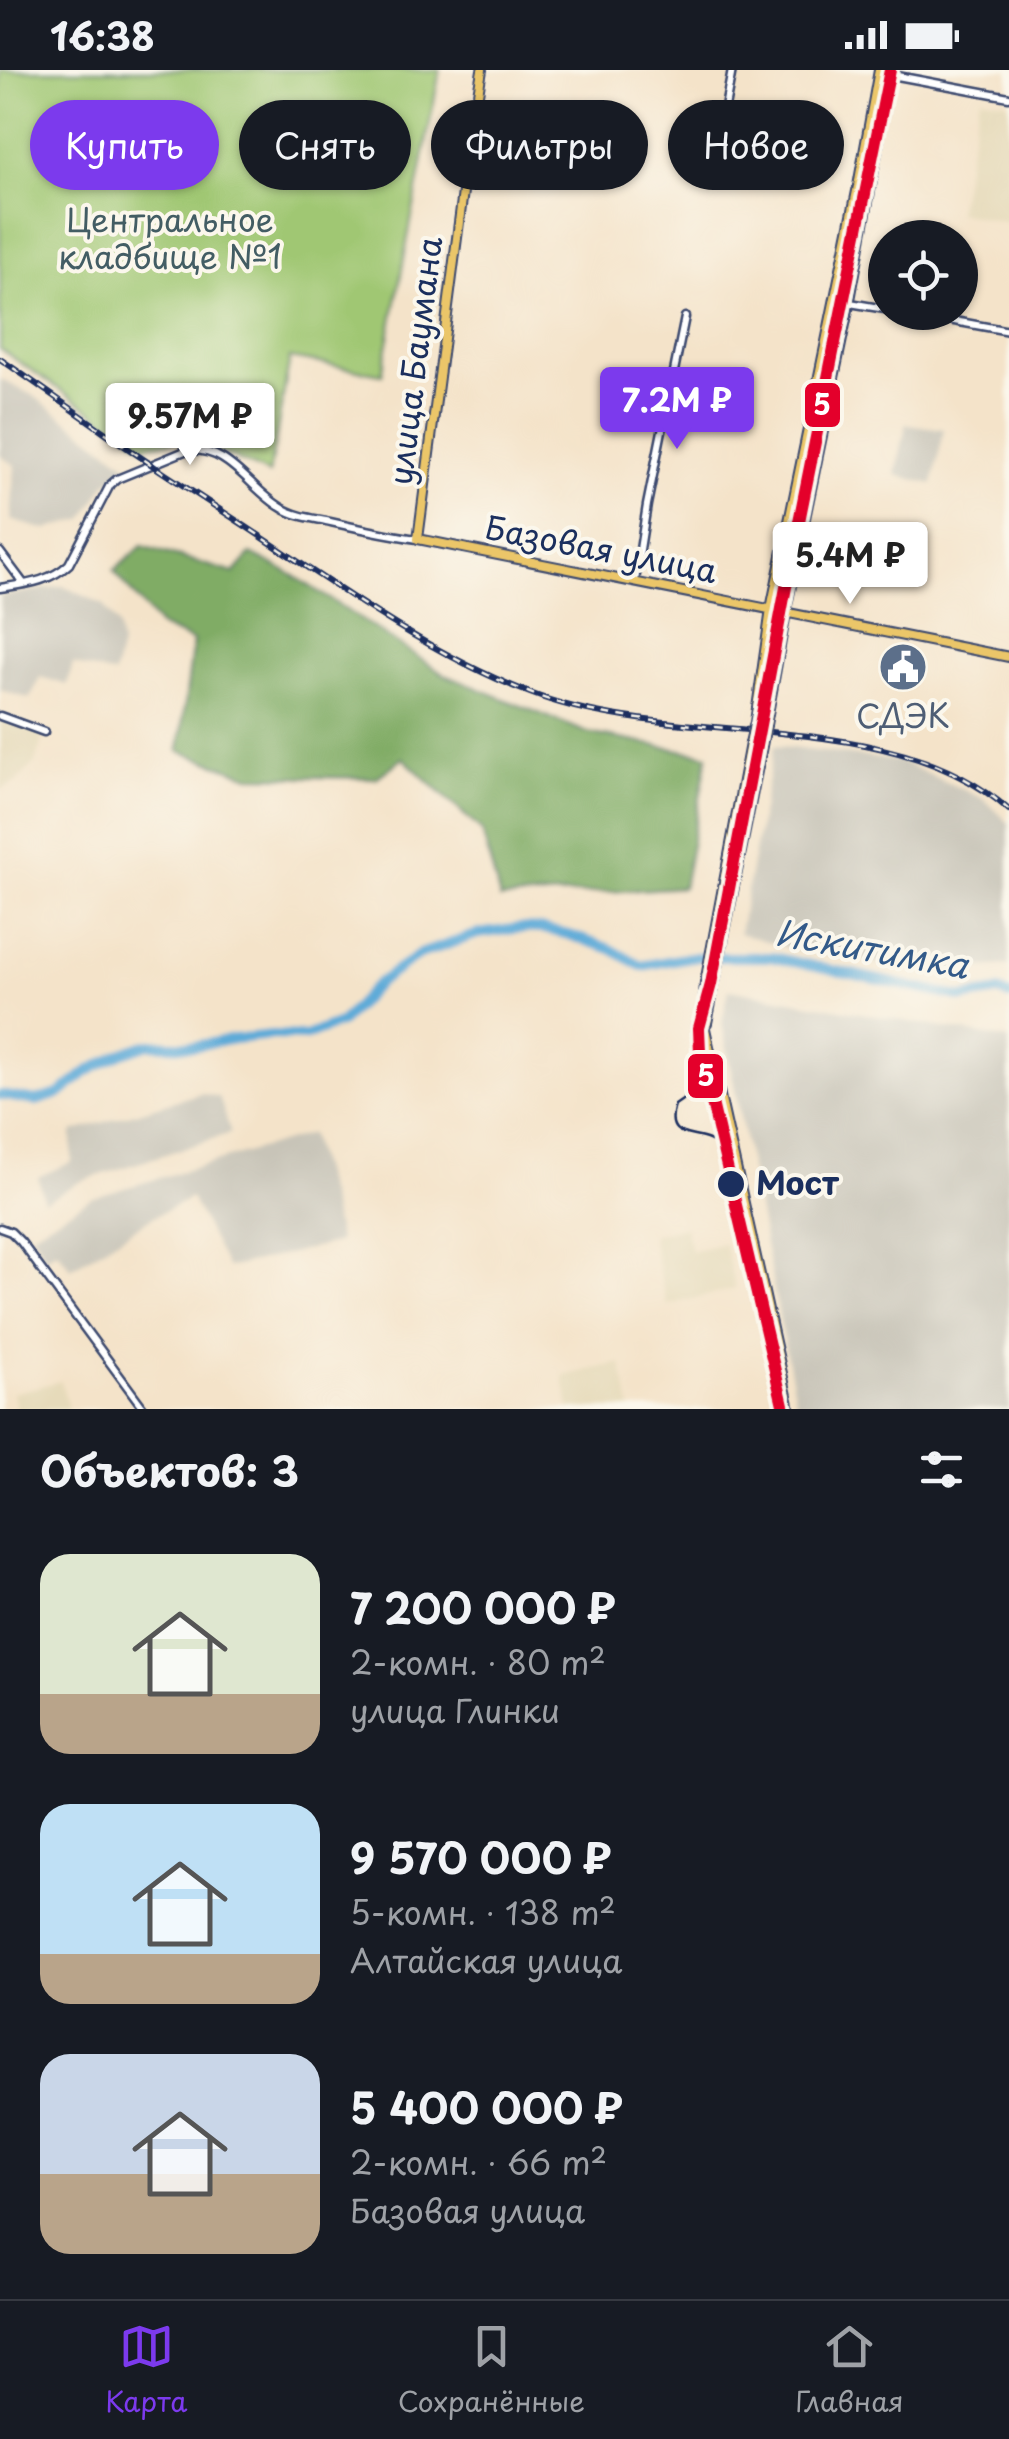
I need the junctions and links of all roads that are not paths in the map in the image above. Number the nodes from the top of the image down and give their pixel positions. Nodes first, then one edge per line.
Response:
1 (482, 70) edge
2 (732, 70) edge
3 (879, 70) edge
4 (1009, 97) edge
5 (726, 100) edge
6 (850, 303) junction
7 (868, 306) edge
8 (685, 317) dead end
9 (978, 325) edge
10 (1009, 330) edge
11 (418, 539) junction
12 (0, 552) edge
13 (636, 581) junction
14 (24, 584) junction
15 (0, 588) edge
16 (771, 609) junction
17 (786, 613) junction
18 (1009, 658) edge
19 (0, 716) edge
20 (44, 732) dead end
21 (710, 984) junction
22 (0, 1228) edge
23 (144, 1409) edge
24 (790, 1409) edge

1 - 11 main road, улица Баумана
2 - 5 street
3 - 16 main road
4 - 6 street
6 - 7 street
6 - 17 street
8 - 13 street
9 - 10 street
11 - 13 main road, Базовая улица
11 - 14 street
12 - 14 street
13 - 16 main road, Базовая улица
14 - 15 street
16 - 17 main road, Базовая улица
16 - 21 main road, bridge
17 - 18 main road, Базовая улица
17 - 21 main road, bridge
19 - 20 street
21 - 24 main road
22 - 23 street

